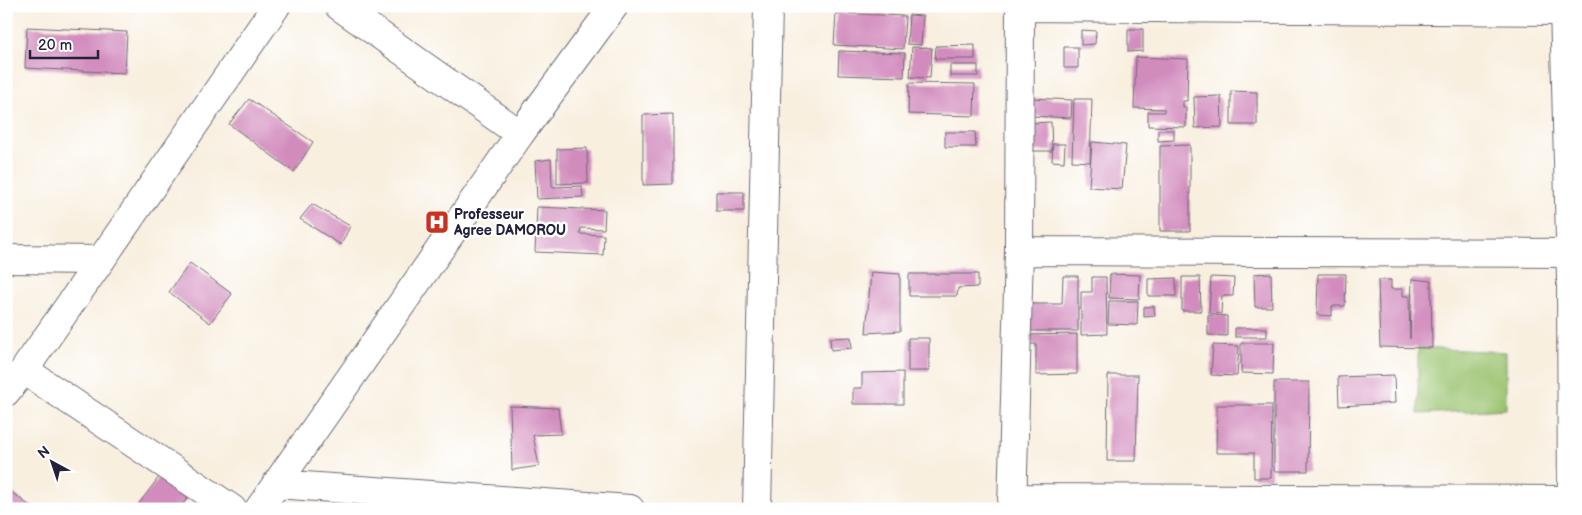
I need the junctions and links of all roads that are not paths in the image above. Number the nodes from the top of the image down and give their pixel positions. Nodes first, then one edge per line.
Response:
1 (276, 6) edge
2 (340, 6) edge
3 (614, 6) edge
4 (768, 6) edge
5 (1020, 7) edge
6 (1564, 9) edge
7 (520, 134) junction
8 (1019, 251) junction
9 (6, 259) edge
10 (101, 260) junction
11 (1573, 270) edge
12 (24, 370) junction
13 (6, 392) edge
14 (276, 484) junction
15 (1012, 503) edge
16 (1572, 504) edge
17 (232, 509) edge
18 (259, 509) edge
19 (630, 509) edge
20 (757, 509) edge

1 - 10 street
2 - 7 street
3 - 7 street
4 - 20 street
5 - 6 street
5 - 8 street
6 - 11 street
7 - 14 street
8 - 11 street
8 - 15 street
9 - 10 street
10 - 12 street
11 - 16 street
12 - 13 street
12 - 17 street
14 - 18 street
14 - 19 street
15 - 16 street

